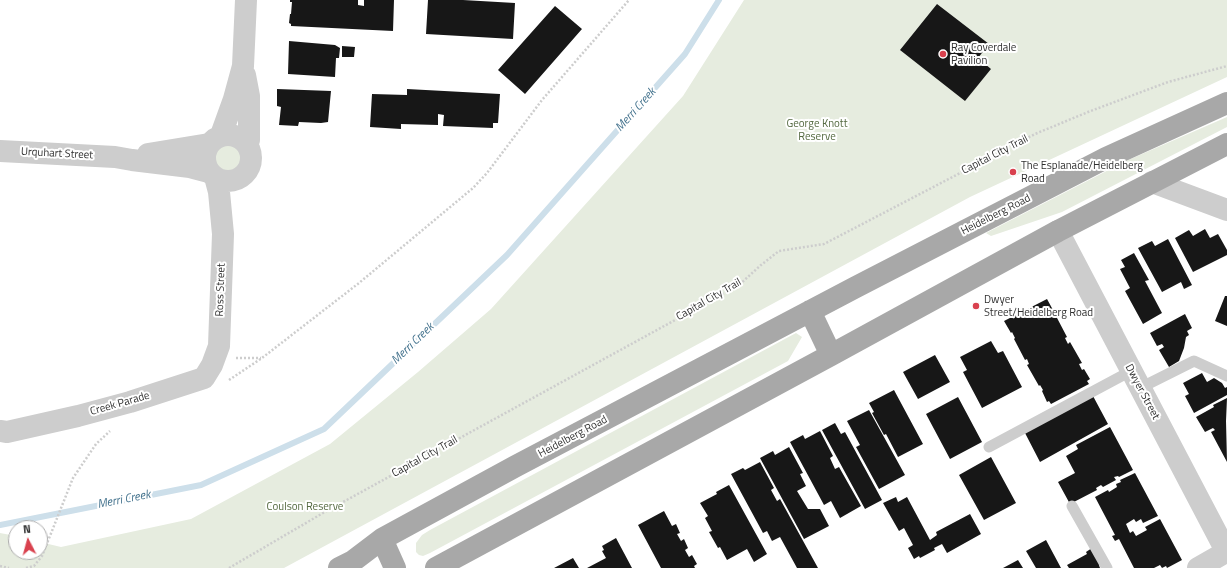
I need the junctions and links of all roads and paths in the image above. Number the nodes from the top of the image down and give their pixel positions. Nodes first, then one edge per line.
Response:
1 (246, 0) edge
2 (628, 0) edge
3 (243, 66) junction
4 (1227, 66) edge
5 (1227, 103) edge
6 (215, 140) junction
7 (1227, 144) edge
8 (247, 145) junction
9 (0, 151) edge
10 (115, 157) junction
11 (212, 175) junction
12 (241, 177) junction
13 (1152, 182) junction
14 (1227, 210) edge
15 (1058, 231) junction
16 (222, 234) junction
17 (810, 311) junction
18 (219, 346) joint
19 (831, 355) junction
20 (1227, 376) edge
21 (1135, 379) junction
22 (225, 382) dead end
23 (114, 428) dead end
24 (0, 432) edge
25 (989, 448) dead end
26 (1072, 506) dead end
27 (382, 539) junction
28 (1225, 546) edge
29 (0, 566) edge
30 (10, 568) edge
31 (26, 568) edge
32 (229, 568) edge
33 (339, 568) edge
34 (395, 568) edge
35 (436, 568) edge
36 (1107, 568) edge
37 (1198, 568) edge

1 - 3 street
2 - 22 path
3 - 6 street
3 - 8 street
4 - 32 path, Capital City Trail
5 - 17 main road, Heidelberg Road
6 - 8 street
6 - 10 street, Urquhart Street
6 - 11 street
7 - 13 main road
8 - 12 street
9 - 10 street, Urquhart Street
10 - 11 street, Urquhart Street
11 - 12 street
11 - 16 street, Ross Street
12 - 16 street, Ross Street
13 - 14 street
13 - 15 main road
15 - 19 main road
15 - 21 street, Dwyer Street
16 - 18 street, Ross Street
17 - 19 main road
17 - 27 main road, Heidelberg Road
18 - 24 street, Creek Parade
19 - 35 main road
20 - 21 lane
21 - 25 lane
21 - 28 street, Dwyer Street
23 - 31 path
26 - 36 lane
27 - 33 main road, Heidelberg Road
27 - 34 main road
28 - 37 street
29 - 30 path

